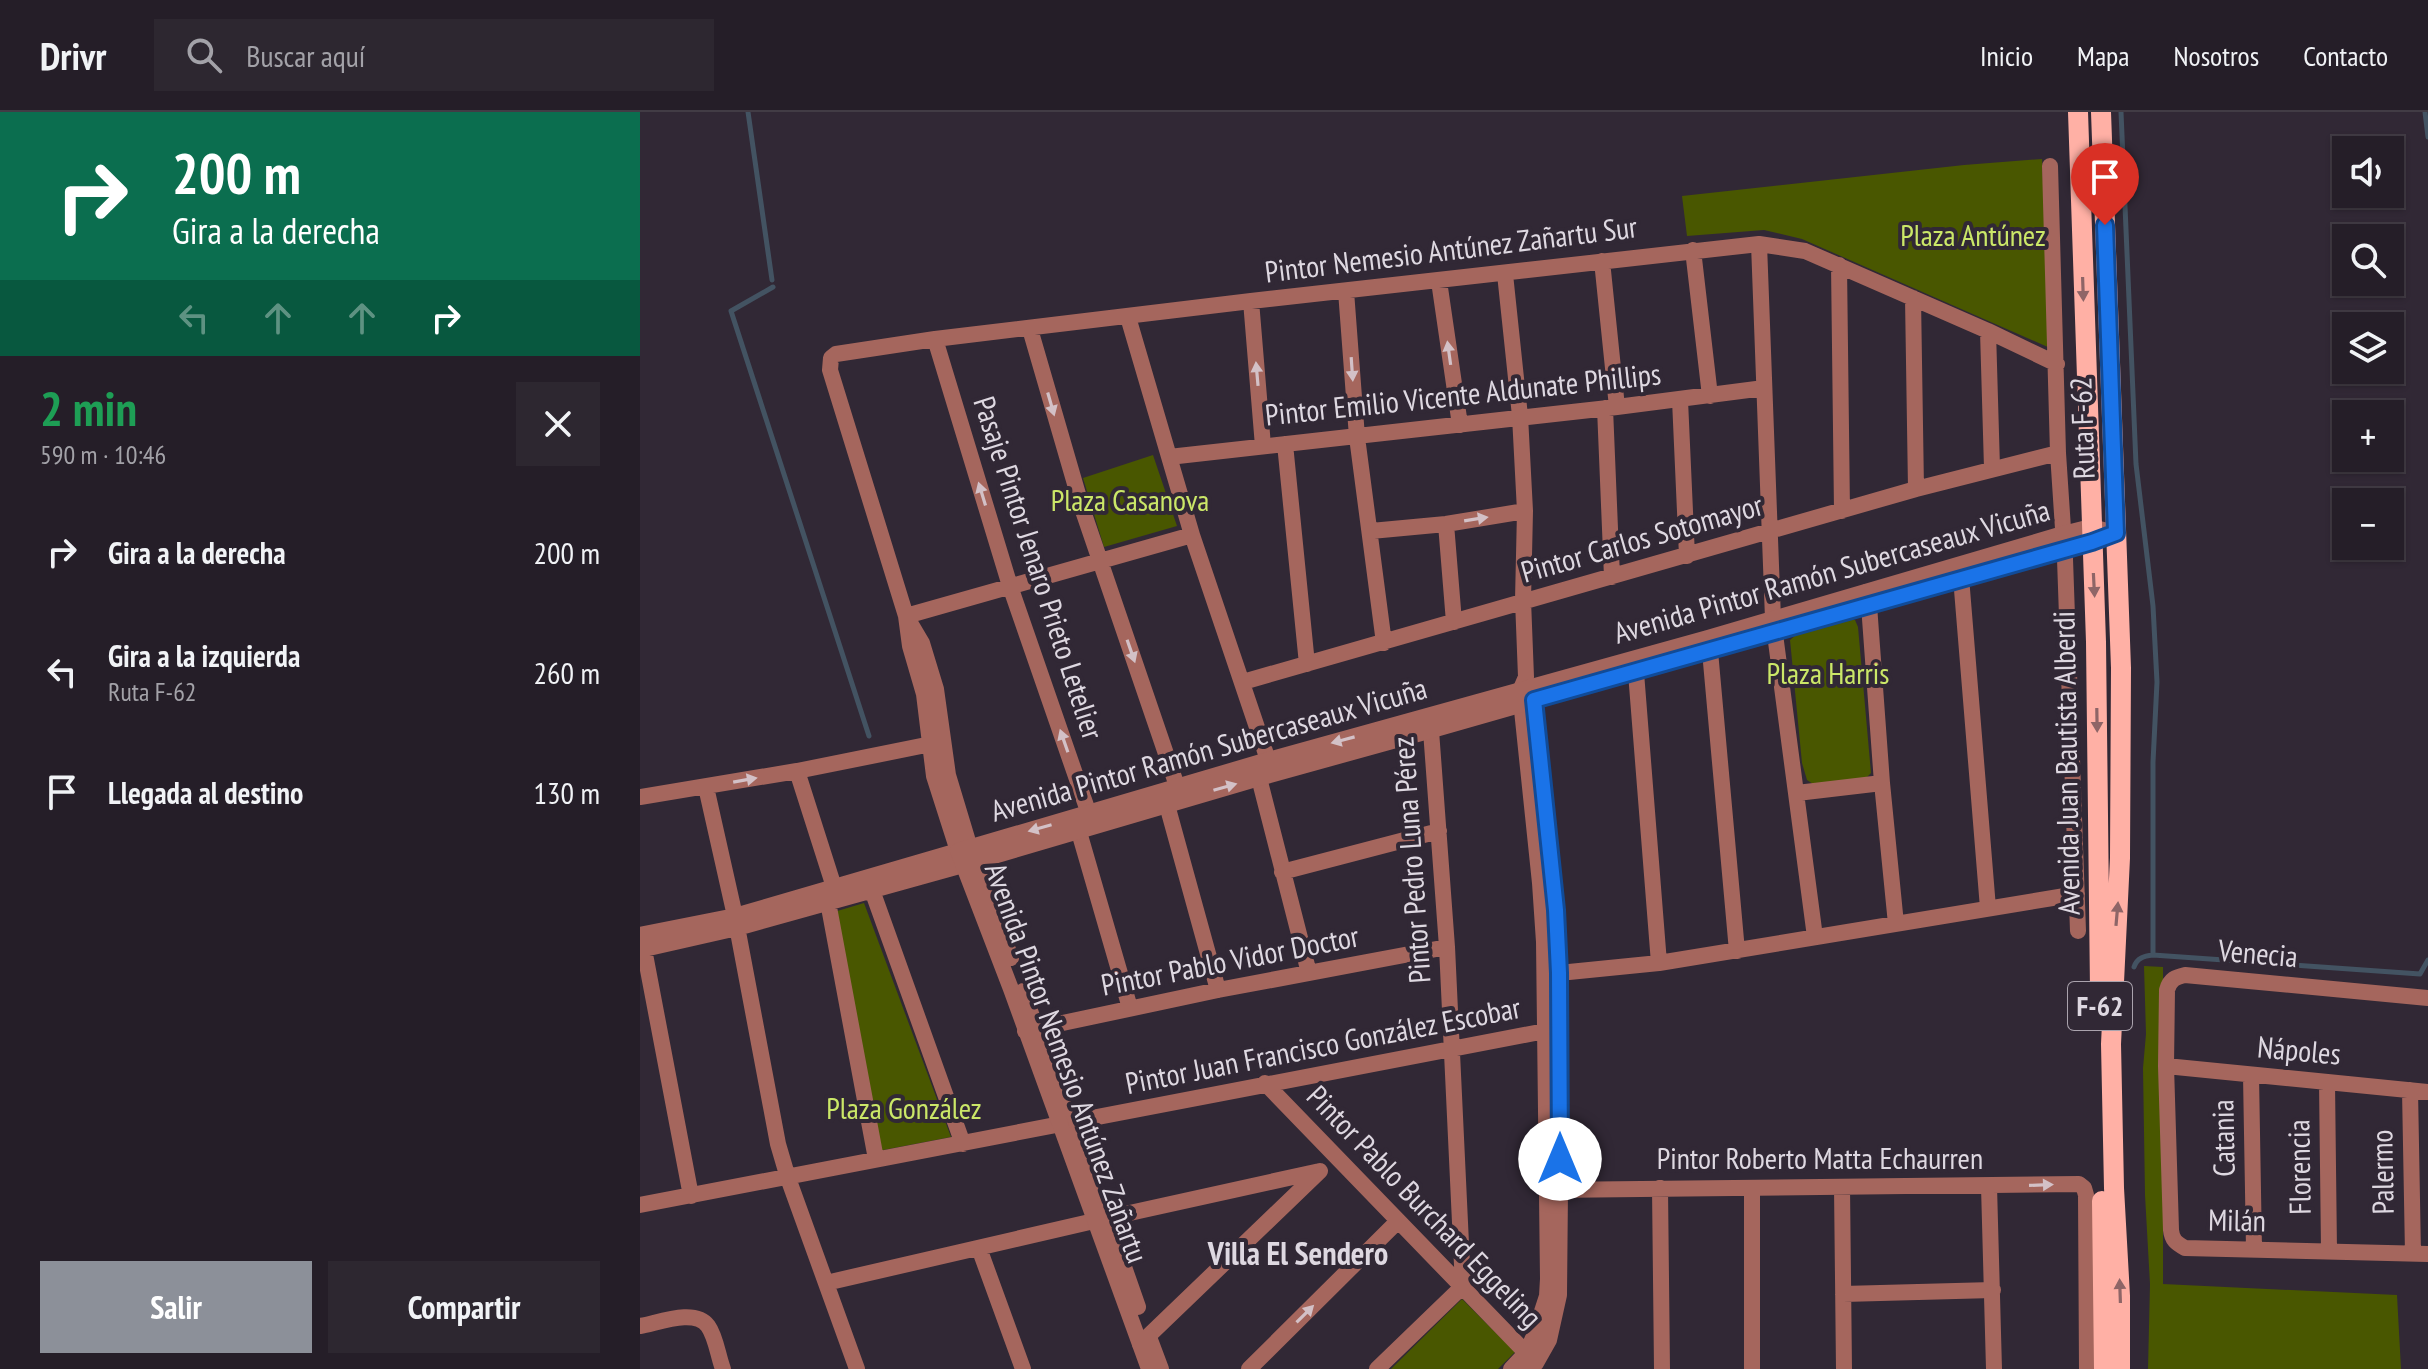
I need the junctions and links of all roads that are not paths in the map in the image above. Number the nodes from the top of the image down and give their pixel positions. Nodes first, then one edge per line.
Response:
1 (2078, 112) edge
2 (2101, 112) edge
3 (2050, 166) dead end
4 (1759, 244) junction
5 (1693, 250) junction
6 (1602, 261) junction
7 (1839, 265) junction
8 (1505, 274) junction
9 (1439, 281) junction
10 (1346, 291) junction
11 (1913, 298) junction
12 (1251, 301) junction
13 (1128, 317) junction
14 (1030, 329) junction
15 (1988, 331) junction
16 (935, 339) junction
17 (2057, 364) junction
18 (1764, 388) junction
19 (1710, 396) junction
20 (1680, 400) junction
21 (1611, 408) junction
22 (1520, 416) junction
23 (1460, 425) junction
24 (1357, 437) junction
25 (1285, 444) junction
26 (1263, 446) junction
27 (2058, 453) junction
28 (1169, 457) junction
29 (1992, 468) junction
30 (1916, 489) junction
31 (1525, 511) junction
32 (1842, 511) junction
33 (1446, 524) junction
34 (1371, 531) junction
35 (1769, 533) junction
36 (2116, 533) junction
37 (1192, 535) junction
38 (2092, 535) junction
39 (2064, 541) junction
40 (1687, 556) junction
41 (1099, 561) junction
42 (1960, 571) junction
43 (1612, 577) junction
44 (1010, 586) junction
45 (1868, 598) junction
46 (1523, 600) junction
47 (906, 616) junction
48 (1454, 622) junction
49 (1774, 625) junction
50 (1384, 643) junction
51 (1710, 644) junction
52 (1307, 664) junction
53 (1635, 665) junction
54 (1243, 682) junction
55 (1527, 692) junction
56 (1431, 723) junction
57 (2121, 742) joint
58 (931, 744) junction
59 (1268, 760) junction
60 (797, 771) junction
61 (1259, 778) junction
62 (1882, 783) junction
63 (1177, 786) junction
64 (706, 787) junction
65 (1797, 793) junction
66 (640, 797) edge
67 (1167, 805) junction
68 (1089, 814) junction
69 (1439, 831) junction
70 (1079, 832) junction
71 (967, 856) junction
72 (1282, 872) junction
73 (869, 884) junction
74 (2077, 894) junction
75 (831, 895) junction
76 (1988, 908) junction
77 (736, 922) junction
78 (1896, 924) junction
79 (2078, 931) dead end
80 (641, 937) edge
81 (1815, 937) junction
82 (1447, 947) junction
83 (1737, 951) junction
84 (1659, 963) junction
85 (1309, 973) junction
86 (1552, 973) junction
87 (1218, 990) junction
88 (2428, 998) edge
89 (1130, 1008) junction
90 (1031, 1030) junction
91 (1545, 1031) junction
92 (1450, 1048) junction
93 (2166, 1066) junction
94 (2251, 1075) junction
95 (2327, 1082) junction
96 (1265, 1083) junction
97 (2410, 1090) junction
98 (2428, 1092) edge
99 (1065, 1125) junction
100 (963, 1144) junction
101 (1336, 1156) junction
102 (876, 1159) junction
103 (1320, 1171) junction
104 (788, 1178) junction
105 (1989, 1186) junction
106 (1842, 1187) junction
107 (1660, 1188) junction
108 (1752, 1189) junction
109 (1554, 1190) junction
110 (691, 1196) junction
111 (640, 1205) edge
112 (1101, 1219) junction
113 (1398, 1221) junction
114 (979, 1248) junction
115 (2254, 1249) junction
116 (2329, 1251) junction
117 (2420, 1254) edge
118 (826, 1283) junction
119 (1463, 1286) junction
120 (1993, 1290) junction
121 (1843, 1294) junction
122 (640, 1326) edge
123 (1144, 1340) junction
124 (1534, 1364) edge
125 (1018, 1368) edge
126 (723, 1369) edge
127 (857, 1369) edge
128 (1149, 1369) edge
129 (1161, 1369) edge
130 (1249, 1369) edge
131 (1377, 1369) edge
132 (1511, 1369) edge
133 (1662, 1369) edge
134 (1752, 1369) edge
135 (1844, 1369) edge
136 (1994, 1369) edge
137 (2087, 1369) edge
138 (2104, 1369) edge
139 (2120, 1369) edge

1 -> 38 main road, Avenida Juan Bautista Alberdi / F-62
2 - 36 main road, Ruta F-62 / F-62
3 - 17 street, Avenida Juan Bautista Alberdi
4 - 5 street, Pintor Nemesio Antúnez Zañartu Sur
4 - 7 street, Pintor Nemesio Antúnez Zañartu Sur
4 - 18 street
5 - 6 street, Pintor Nemesio Antúnez Zañartu Sur
5 - 19 street
6 - 8 street, Pintor Nemesio Antúnez Zañartu Sur
6 - 21 street
7 - 11 street, Pintor Nemesio Antúnez Zañartu Sur
7 - 32 street
8 - 9 street, Pintor Nemesio Antúnez Zañartu Sur
8 - 22 street
9 - 10 street, Pintor Nemesio Antúnez Zañartu Sur
23 -> 9 street
10 - 12 street, Pintor Nemesio Antúnez Zañartu Sur
10 -> 24 street
11 - 15 street, Pintor Nemesio Antúnez Zañartu Sur
11 - 30 street
12 - 13 street, Pintor Nemesio Antúnez Zañartu Sur
26 -> 12 street
13 - 14 street, Pintor Nemesio Antúnez Zañartu Sur
13 - 28 street
14 - 16 street, Pintor Nemesio Antúnez Zañartu Sur
14 -> 41 street
15 - 17 street, Pintor Nemesio Antúnez Zañartu Sur
15 - 29 street
44 -> 16 street, Pasaje Pintor Jenaro Prieto Letelier
16 - 47 street, Pintor Nemesio Antúnez Zañartu Sur
17 - 27 street, Avenida Juan Bautista Alberdi
18 - 19 street, Pintor Emilio Vicente Aldunate Phillips
18 - 35 street
19 - 20 street, Pintor Emilio Vicente Aldunate Phillips
20 - 21 street, Pintor Emilio Vicente Aldunate Phillips
20 - 40 street
21 - 22 street, Pintor Emilio Vicente Aldunate Phillips
21 - 43 street
22 - 23 street, Pintor Emilio Vicente Aldunate Phillips
22 - 31 street
23 - 24 street, Pintor Emilio Vicente Aldunate Phillips
24 - 25 street, Pintor Emilio Vicente Aldunate Phillips
24 - 34 street
25 - 26 street, Pintor Emilio Vicente Aldunate Phillips
25 - 52 street
26 - 28 street, Pintor Emilio Vicente Aldunate Phillips
27 - 29 street, Pintor Carlos Sotomayor
27 - 39 street, Avenida Juan Bautista Alberdi
28 - 37 street
29 - 30 street, Pintor Carlos Sotomayor
30 - 32 street, Pintor Carlos Sotomayor
33 -> 31 street
31 - 46 street
32 - 35 street, Pintor Carlos Sotomayor
33 - 34 street
33 - 48 street
34 - 50 street
35 - 40 street, Pintor Carlos Sotomayor
35 - 49 street
36 - 38 street, Avenida Pintor Ramón Subercaseaux Vicuña
36 - 57 main road, Ruta F-62 / F-62
37 - 41 street
37 - 54 street
38 - 39 street, Avenida Pintor Ramón Subercaseaux Vicuña
38 -> 138 main road, Avenida Juan Bautista Alberdi / F-62
39 - 42 street, Avenida Pintor Ramón Subercaseaux Vicuña
39 - 74 street, Avenida Juan Bautista Alberdi
40 - 43 street, Pintor Carlos Sotomayor
41 - 44 street
41 -> 63 street
42 - 45 street, Avenida Pintor Ramón Subercaseaux Vicuña
42 - 76 street
43 - 46 street, Pintor Carlos Sotomayor
44 - 47 street
68 -> 44 street, Pasaje Pintor Jenaro Prieto Letelier
45 - 49 street, Avenida Pintor Ramón Subercaseaux Vicuña
45 - 62 street
46 - 48 street, Pintor Carlos Sotomayor
46 - 55 street
47 - 58 street, Avenida Pintor Nemesio Antúnez Zañartu
47 - 71 street, Avenida Pintor Nemesio Antúnez Zañartu
48 - 50 street, Pintor Carlos Sotomayor
49 - 51 street, Avenida Pintor Ramón Subercaseaux Vicuña
49 - 65 street
50 - 52 street, Pintor Carlos Sotomayor
51 - 53 street, Avenida Pintor Ramón Subercaseaux Vicuña
51 - 83 street
52 - 54 street, Pintor Carlos Sotomayor
53 - 55 street, Avenida Pintor Ramón Subercaseaux Vicuña
53 - 84 street
54 - 59 street
55 - 56 street, Avenida Pintor Ramón Subercaseaux Vicuña
55 - 86 street
56 -> 59 street, Avenida Pintor Ramón Subercaseaux Vicuña
56 - 61 street, Avenida Pintor Ramón Subercaseaux Vicuña
56 - 69 street, Pintor Pedro Luna Pérez
139 -> 57 main road, Avenida Juan Bautista Alberdi / F-62
58 - 60 street
58 - 71 street, Avenida Pintor Nemesio Antúnez Zañartu
59 - 61 street
59 - 63 street, Avenida Pintor Ramón Subercaseaux Vicuña
64 -> 60 street
60 - 75 street
67 -> 61 street, Avenida Pintor Ramón Subercaseaux Vicuña
61 - 72 street
62 - 65 street
62 - 78 street
63 - 67 street
63 - 68 street, Avenida Pintor Ramón Subercaseaux Vicuña
64 - 66 street
64 - 77 street
65 - 81 street
67 - 70 street, Avenida Pintor Ramón Subercaseaux Vicuña
67 - 87 street
68 - 70 street
68 -> 71 street, Avenida Pintor Ramón Subercaseaux Vicuña
69 - 72 street
69 - 82 street, Pintor Pedro Luna Pérez
70 - 71 street, Avenida Pintor Ramón Subercaseaux Vicuña
70 - 89 street
71 - 73 street, Avenida Pintor Ramón Subercaseaux Vicuña
71 - 90 street, Avenida Pintor Nemesio Antúnez Zañartu
72 - 85 street
73 - 75 street, Avenida Pintor Ramón Subercaseaux Vicuña
73 - 100 street
74 - 76 street
74 - 79 street, Avenida Juan Bautista Alberdi
75 - 77 street, Avenida Pintor Ramón Subercaseaux Vicuña
75 - 102 street
76 - 78 street
77 - 80 street, Avenida Pintor Ramón Subercaseaux Vicuña
77 - 104 street
78 - 81 street
80 - 110 street
81 - 83 street
82 - 85 street, Pintor Pablo Vidor Doctor
82 - 92 street, Pintor Pedro Luna Pérez
83 - 84 street
84 - 86 street
85 - 87 street, Pintor Pablo Vidor Doctor
86 - 91 street
86 - 109 street
87 - 89 street, Pintor Pablo Vidor Doctor
88 - 93 street, Venecia
89 - 90 street, Pintor Pablo Vidor Doctor
90 - 99 street, Avenida Pintor Nemesio Antúnez Zañartu
91 - 92 street, Pintor Juan Francisco González Escobar
91 - 109 street
92 - 96 street, Pintor Juan Francisco González Escobar
92 - 119 street, Pintor Pedro Luna Pérez
93 - 94 street, Nápoles
93 - 115 street, Milán
94 - 95 street, Nápoles
94 - 115 street, Catania
95 - 97 street, Nápoles
95 - 116 street, Florencia
96 - 99 street, Pintor Juan Francisco González Escobar
96 - 101 street, Pintor Pablo Burchard Eggeling
97 - 98 street, Nápoles
97 - 117 street, Palermo
99 - 100 street, Pintor Juan Francisco González Escobar
99 - 112 street, Avenida Pintor Nemesio Antúnez Zañartu
100 - 102 street, Pintor Juan Francisco González Escobar
101 - 103 street
101 - 113 street, Pintor Pablo Burchard Eggeling
102 - 104 street, Pintor Juan Francisco González Escobar
103 - 112 street
103 - 123 street
104 - 110 street, Pintor Juan Francisco González Escobar
104 - 118 street
105 - 106 street, Pintor Roberto Matta Echaurren
105 - 120 street
105 -> 137 street, Pintor Roberto Matta Echaurren
106 - 108 street, Pintor Roberto Matta Echaurren
106 - 121 street
107 - 108 street, Pintor Roberto Matta Echaurren
107 - 109 street, Pintor Roberto Matta Echaurren
107 - 133 street
108 - 134 street
109 - 124 street
110 - 111 street, Pintor Juan Francisco González Escobar
112 - 114 street
112 - 123 street, Avenida Pintor Nemesio Antúnez Zañartu
113 - 119 street, Pintor Pablo Burchard Eggeling
130 -> 113 street
114 - 118 street
114 - 125 street
115 - 116 street, Milán
116 - 117 street, Milán
118 - 127 street
119 - 124 street, Pintor Pablo Burchard Eggeling
119 - 131 street
120 - 121 street
120 - 136 street
121 - 135 street
122 - 126 street
123 - 128 street, Avenida Pintor Nemesio Antúnez Zañartu
123 - 129 street, Avenida Pintor Nemesio Antúnez Zañartu
124 - 132 street

